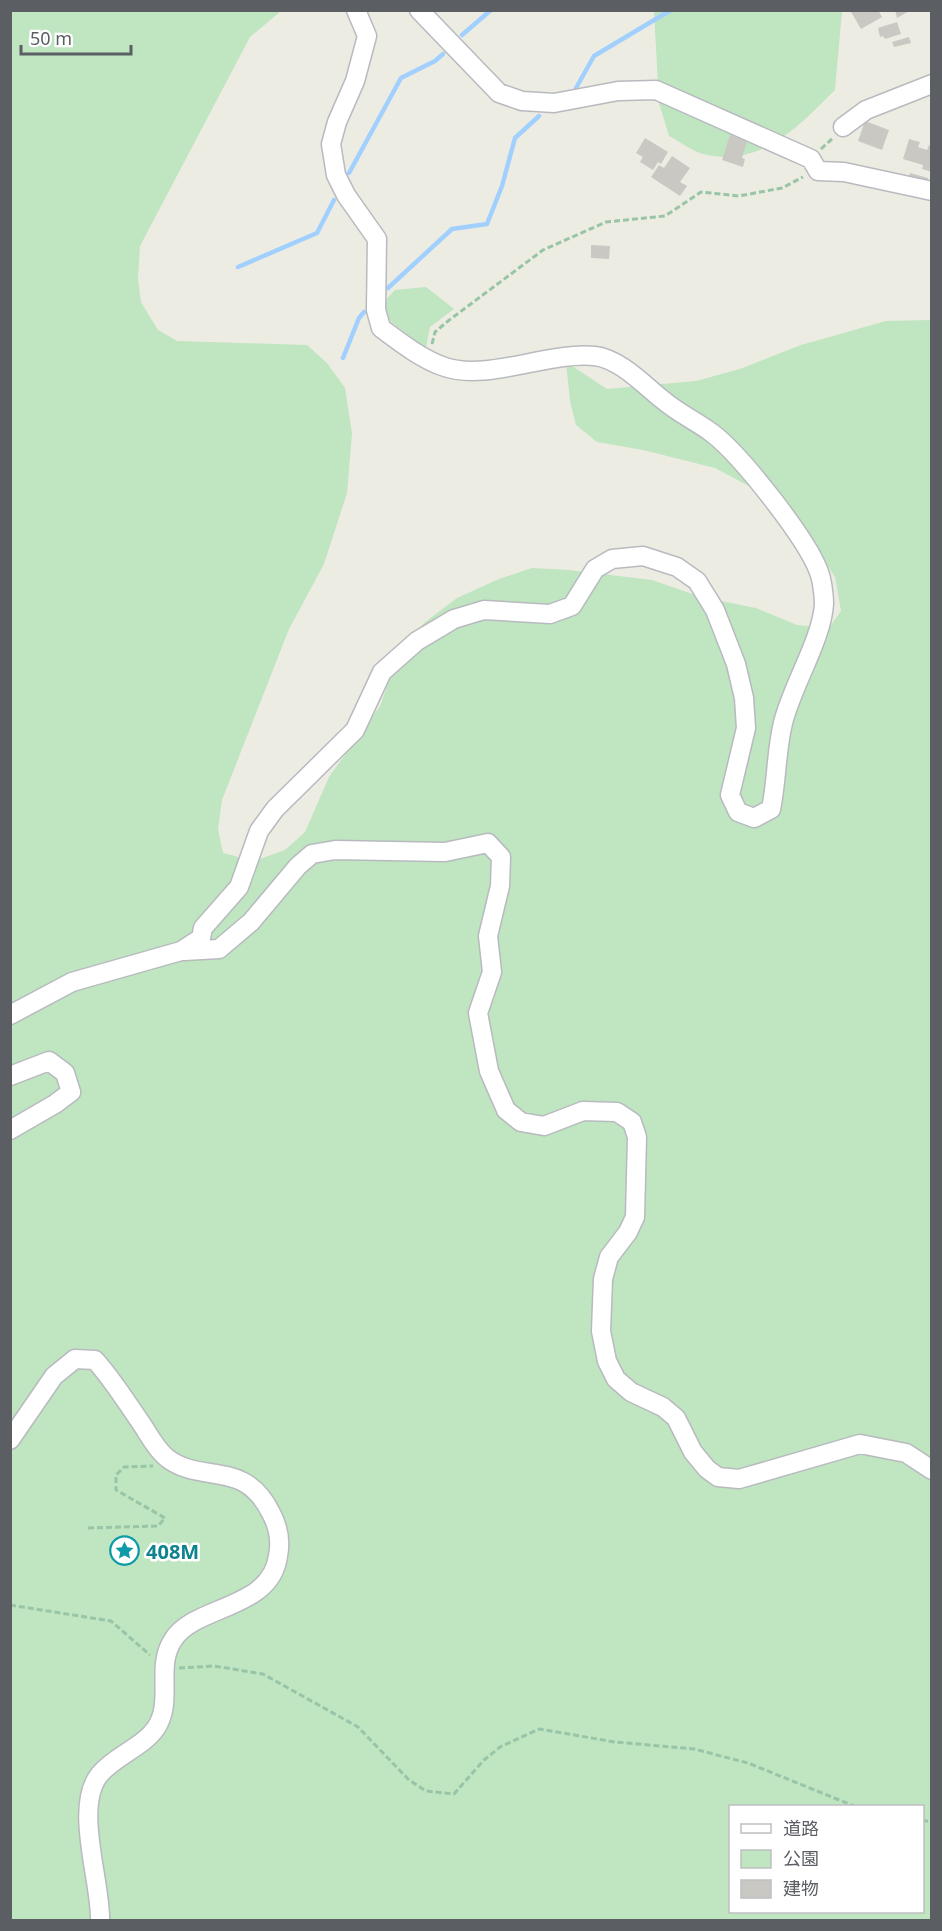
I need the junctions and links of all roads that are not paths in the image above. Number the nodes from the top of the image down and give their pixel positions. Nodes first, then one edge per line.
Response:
1 (356, 10) edge
2 (419, 10) edge
3 (932, 84) edge
4 (843, 127) road end
5 (932, 191) edge
6 (181, 951) junction
7 (10, 1015) edge
8 (10, 1076) edge
9 (10, 1130) edge
10 (10, 1440) edge
11 (932, 1470) edge
12 (100, 1920) edge

1 - 6 street
2 - 5 street
3 - 4 street
6 - 7 street
6 - 11 street
8 - 9 street
10 - 12 street

